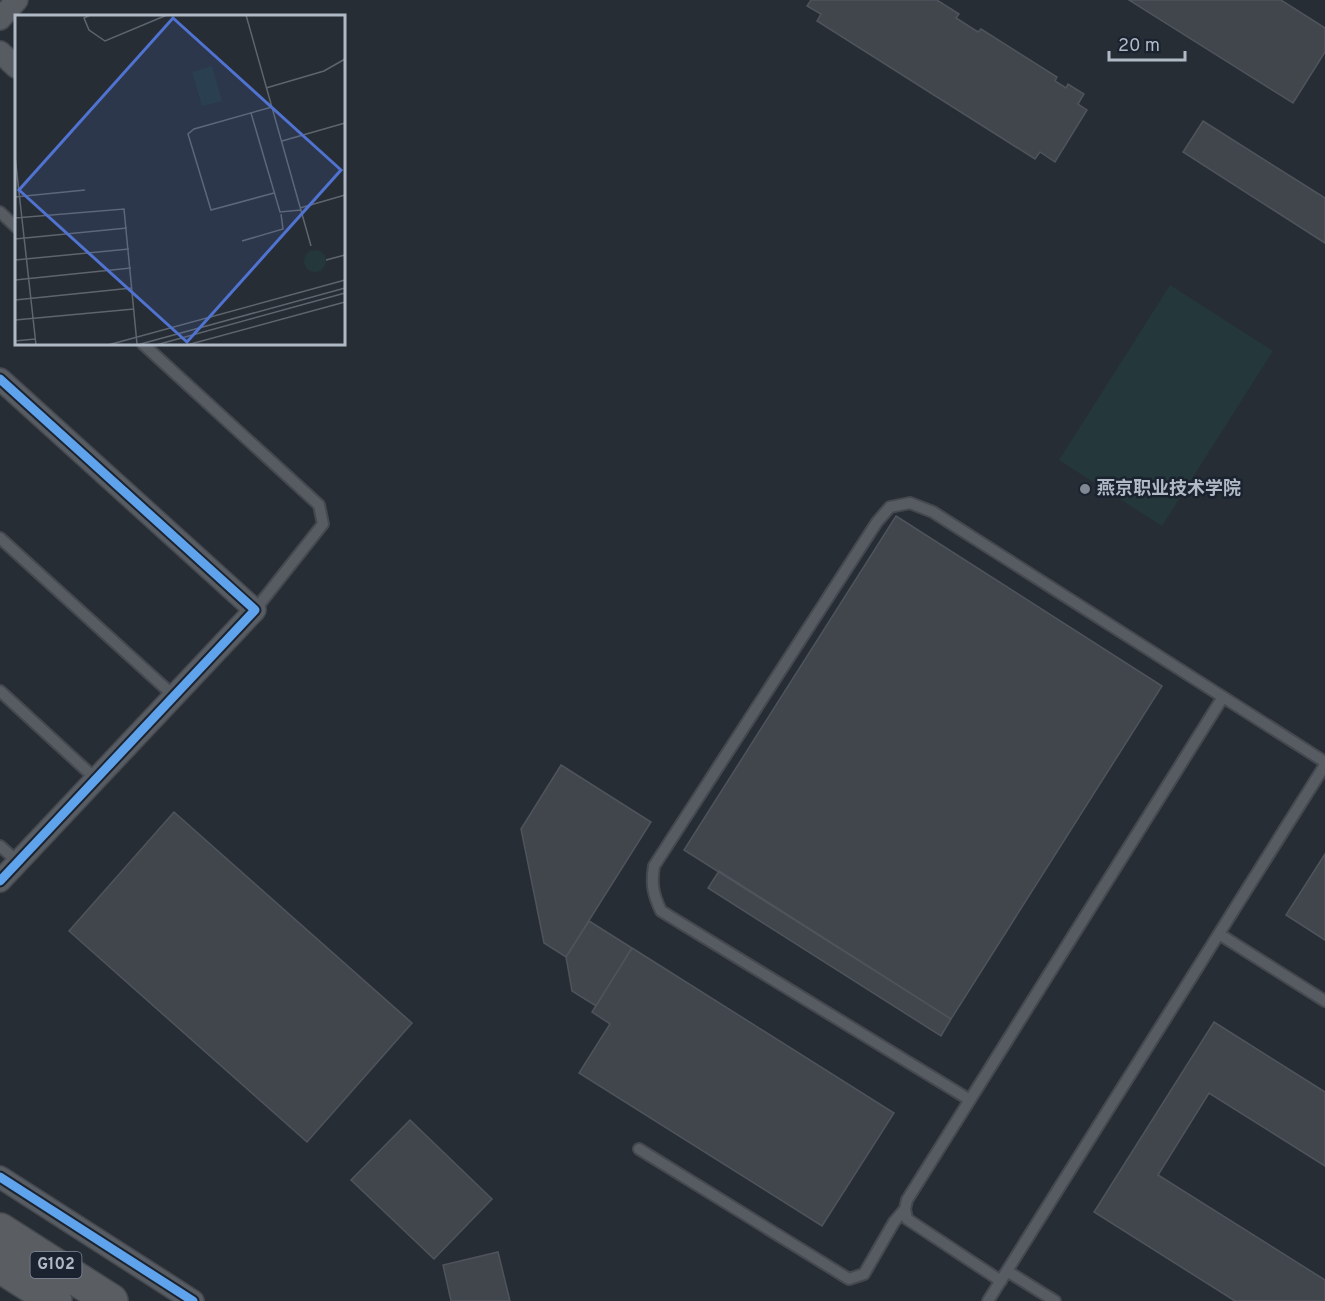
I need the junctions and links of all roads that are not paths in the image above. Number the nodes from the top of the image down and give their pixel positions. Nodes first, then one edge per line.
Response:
1 (17, 0) edge
2 (0, 19) edge
3 (0, 52) edge
4 (15, 66) edge
5 (0, 212) edge
6 (15, 226) edge
7 (144, 345) edge
8 (0, 379) edge
9 (0, 538) edge
10 (255, 610) junction
11 (0, 691) edge
12 (174, 696) junction
13 (1223, 697) junction
14 (1325, 763) edge
15 (96, 779) junction
16 (0, 846) edge
17 (18, 862) junction
18 (0, 881) edge
19 (1219, 934) junction
20 (1325, 1001) edge
21 (970, 1100) junction
22 (639, 1149) dead end
23 (0, 1177) edge
24 (905, 1209) junction
25 (0, 1230) edge
26 (0, 1266) edge
27 (1007, 1271) junction
28 (1001, 1281) junction
29 (55, 1301) edge
30 (111, 1301) edge
31 (193, 1301) edge
32 (988, 1301) edge
33 (1055, 1301) edge

1 - 2 street
3 - 4 street
5 - 6 lane
7 - 10 lane
8 - 10 street
9 - 12 lane
10 - 12 street
11 - 15 lane
12 - 15 street
13 - 14 lane
13 - 21 lane
13 - 21 lane
14 - 19 lane
15 - 17 street
16 - 17 lane
17 - 18 street
19 - 20 lane
19 - 27 lane
21 - 24 lane
22 - 24 lane
23 - 31 street
24 - 28 lane
25 - 30 highway, G102
26 - 29 highway, G102
27 - 28 lane
27 - 33 lane
28 - 32 lane

